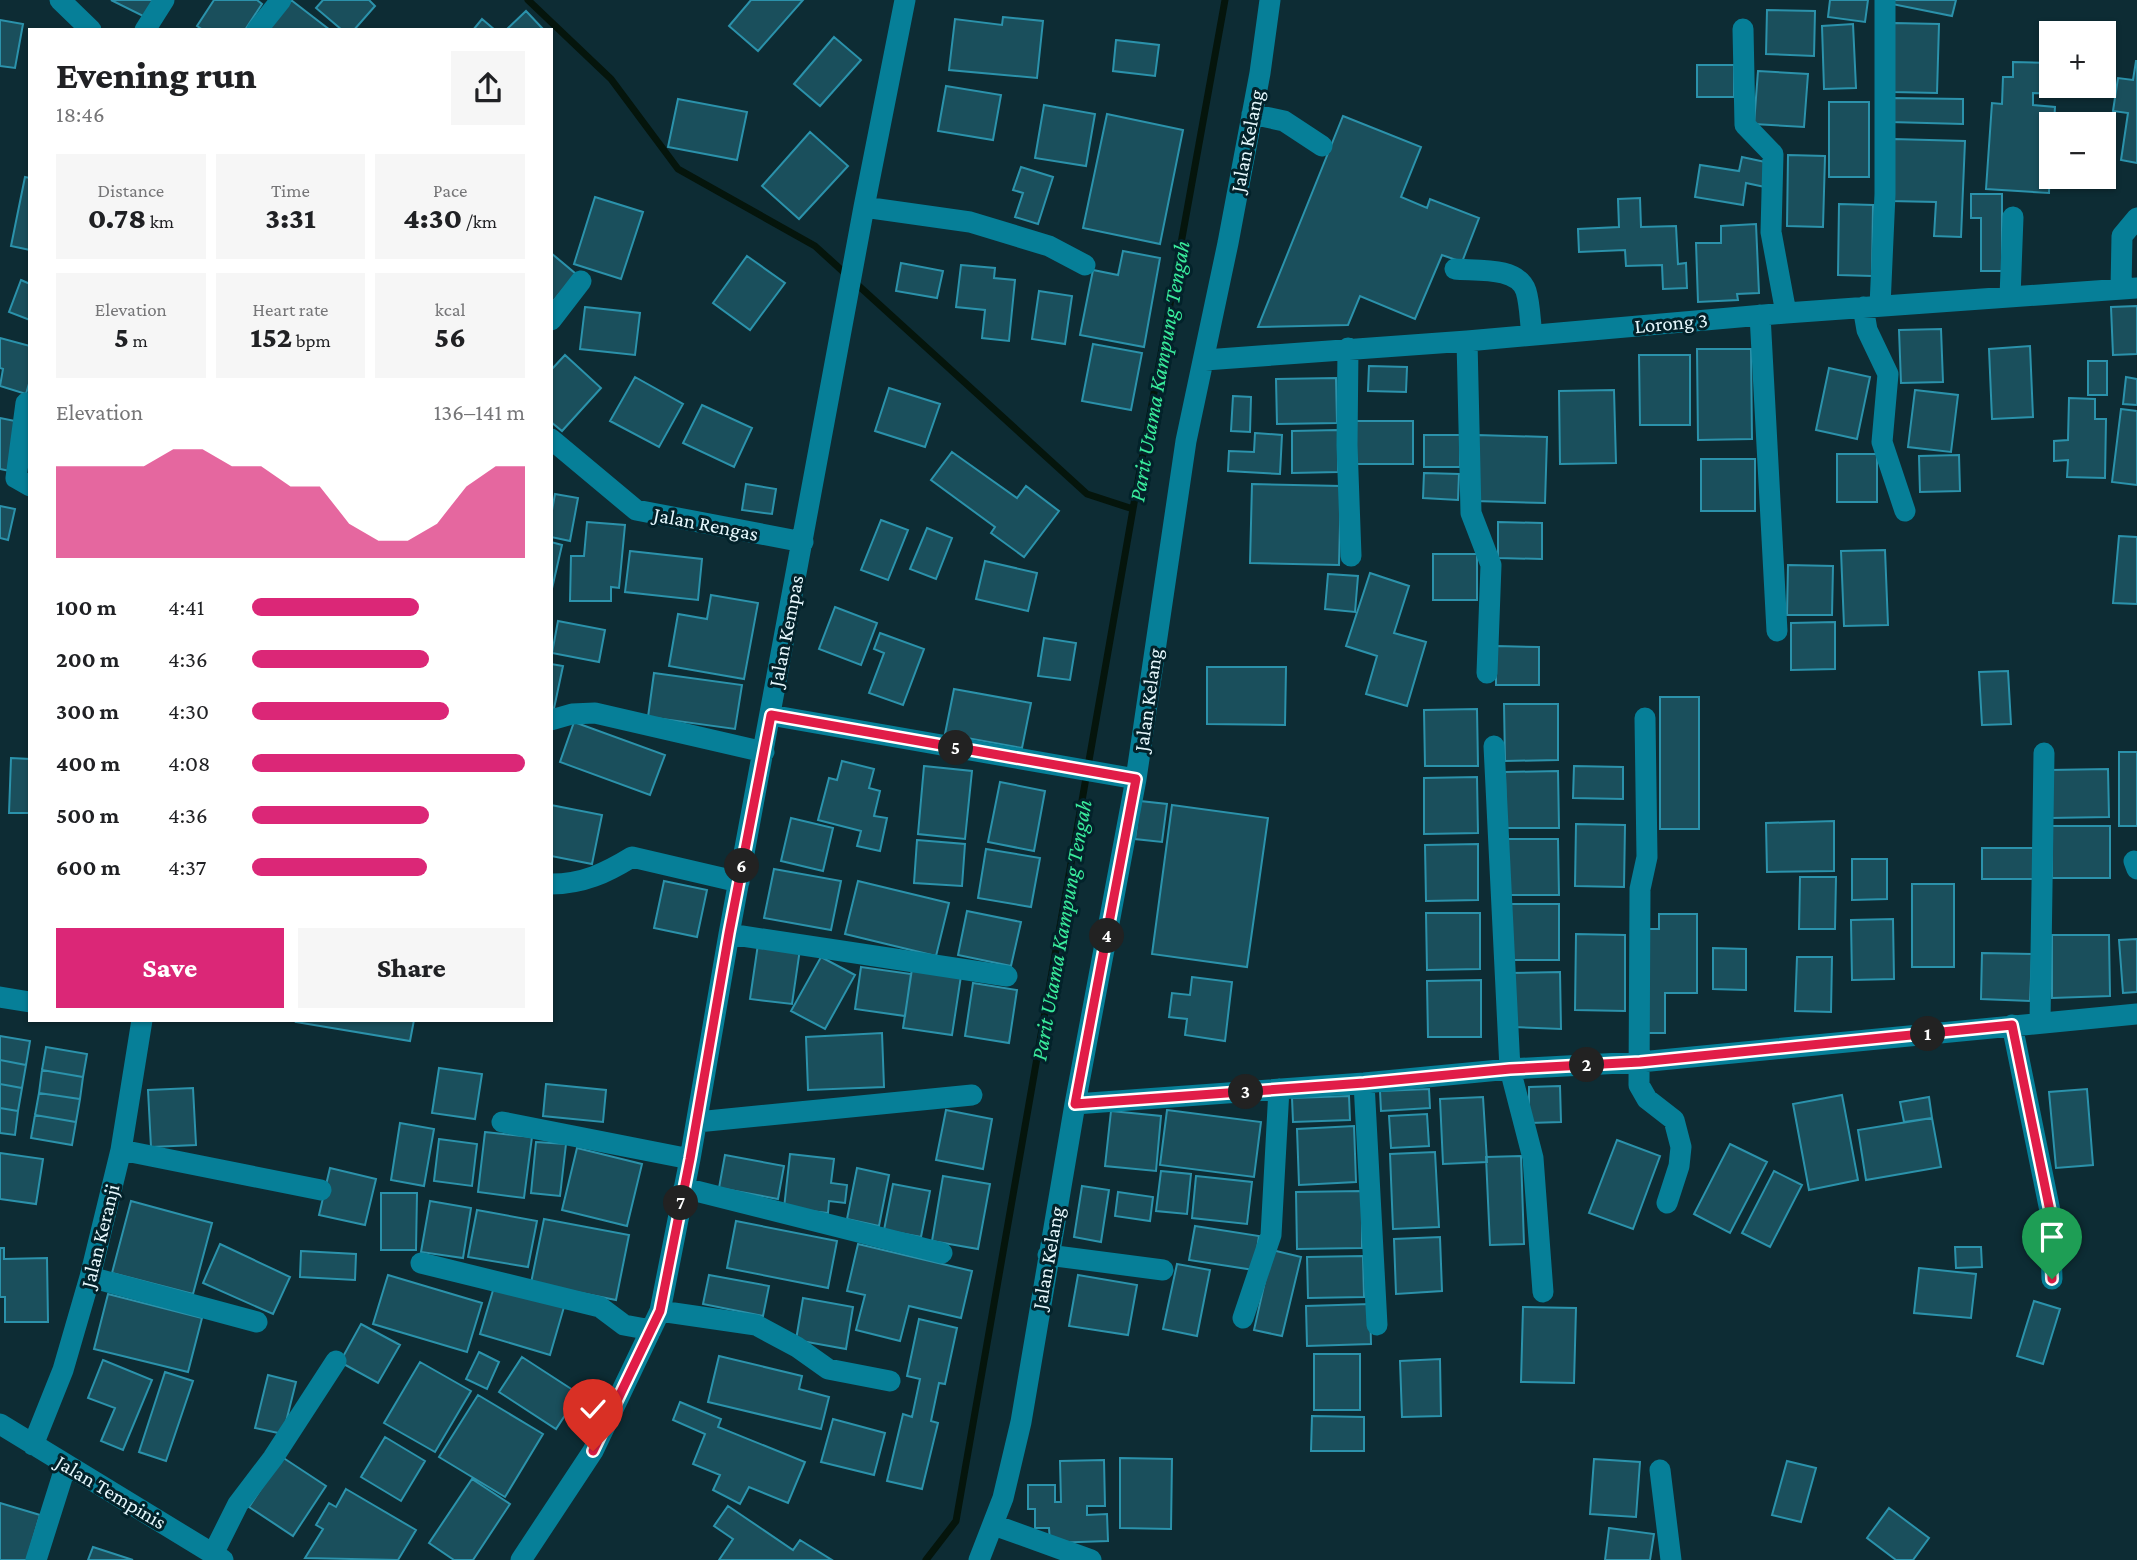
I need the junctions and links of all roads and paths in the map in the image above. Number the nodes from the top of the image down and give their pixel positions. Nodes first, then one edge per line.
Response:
1 (60, 0) edge
2 (164, 0) edge
3 (281, 0) edge
4 (905, 0) edge
5 (1270, 0) edge
6 (1885, 0) edge
7 (89, 28) edge
8 (146, 28) edge
9 (259, 28) edge
10 (1743, 29) dead end
11 (1252, 114) junction
12 (1322, 146) dead end
13 (864, 207) junction
14 (2012, 217) dead end
15 (2137, 218) edge
16 (1085, 265) dead end
17 (1455, 270) dead end
18 (581, 281) dead end
19 (2129, 288) edge
20 (2010, 297) junction
21 (1871, 307) junction
22 (1786, 313) junction
23 (1760, 315) junction
24 (553, 317) edge
25 (1532, 335) junction
26 (1467, 341) junction
27 (1348, 348) junction
28 (1205, 360) junction
29 (26, 403) dead end
30 (553, 441) edge
31 (28, 484) edge
32 (1905, 511) dead end
33 (803, 542) junction
34 (1351, 556) dead end
35 (1777, 631) dead end
36 (1487, 673) dead end
37 (771, 715) junction
38 (1645, 718) dead end
39 (553, 719) edge
40 (1494, 747) dead end
41 (764, 752) junction
42 (2044, 752) dead end
43 (1136, 779) junction
44 (739, 882) junction
45 (553, 884) edge
46 (729, 933) junction
47 (1007, 976) dead end
48 (0, 997) edge
49 (28, 1002) edge
50 (2137, 1014) edge
51 (140, 1022) edge
52 (2040, 1022) junction
53 (2012, 1025) junction
54 (1640, 1062) junction
55 (1510, 1069) junction
56 (1364, 1083) junction
57 (1279, 1089) junction
58 (972, 1095) dead end
59 (1075, 1104) junction
60 (502, 1122) dead end
61 (697, 1122) junction
62 (121, 1150) junction
63 (690, 1159) junction
64 (684, 1188) junction
65 (321, 1190) dead end
66 (1667, 1203) dead end
67 (942, 1253) dead end
68 (1048, 1255) junction
69 (421, 1263) dead end
70 (1163, 1270) dead end
71 (90, 1277) junction
72 (2052, 1279) dead end
73 (1543, 1292) dead end
74 (1243, 1318) dead end
75 (655, 1320) junction
76 (257, 1322) dead end
77 (1377, 1325) dead end
78 (336, 1361) dead end
79 (890, 1381) dead end
80 (0, 1424) edge
81 (33, 1445) junction
82 (66, 1465) junction
83 (1660, 1470) dead end
84 (993, 1525) junction
85 (218, 1557) edge
86 (36, 1560) edge
87 (521, 1560) edge
88 (979, 1560) edge
89 (1091, 1560) edge
90 (1671, 1560) edge

1 - 7 street
2 - 8 street
3 - 9 street
4 - 13 street, Jalan Kempas
5 - 11 street, Jalan Kelang
6 - 21 street
10 - 22 street
11 - 12 street
11 - 28 street, Jalan Kelang
13 - 16 street
13 - 33 street, Jalan Kempas
14 - 20 street
15 - 19 street
17 - 25 street
18 - 24 street
19 - 20 street, Lorong 3
20 - 21 street, Lorong 3
21 - 22 street, Lorong 3
21 - 32 street
22 - 23 street, Lorong 3
23 - 25 street, Lorong 3
23 - 35 street
25 - 26 street, Lorong 3
26 - 27 street, Lorong 3
26 - 36 street
27 - 28 street, Lorong 3
27 - 34 street
28 - 43 street, Jalan Kelang
29 - 31 street
30 - 33 street, Jalan Rengas
33 - 37 street, Jalan Kempas
37 - 41 street, Jalan Kempas
37 - 43 street
38 - 54 street
39 - 41 street
40 - 55 street
41 - 44 street, Jalan Kempas
42 - 52 street
43 - 59 street, Jalan Kelang
44 - 45 street
44 - 46 street, Jalan Kempas
46 - 47 street
46 - 61 street, Jalan Kempas
48 - 49 street
50 - 52 street
51 - 62 street, Jalan Keranji
52 - 53 street
53 - 54 street
53 - 72 street
54 - 55 street
54 - 66 street
55 - 56 street
55 - 73 street
56 - 57 street
56 - 77 street
57 - 59 street
57 - 74 street
58 - 61 street
59 - 68 street, Jalan Kelang
60 - 63 street
61 - 63 street, Jalan Kempas
62 - 65 street
62 - 71 street, Jalan Keranji
63 - 64 street, Jalan Kempas
64 - 67 street
64 - 75 street, Jalan Kempas
68 - 70 street
68 - 84 street, Jalan Kelang
69 - 75 street
71 - 76 street
71 - 81 street, Jalan Keranji
75 - 79 street
75 - 87 street, Jalan Kempas
78 - 85 street
80 - 81 street, Jalan Tempinis
81 - 82 street, Jalan Tempinis
82 - 85 street, Jalan Tempinis
82 - 86 street
83 - 90 street
84 - 88 street, Jalan Kelang
84 - 89 street

